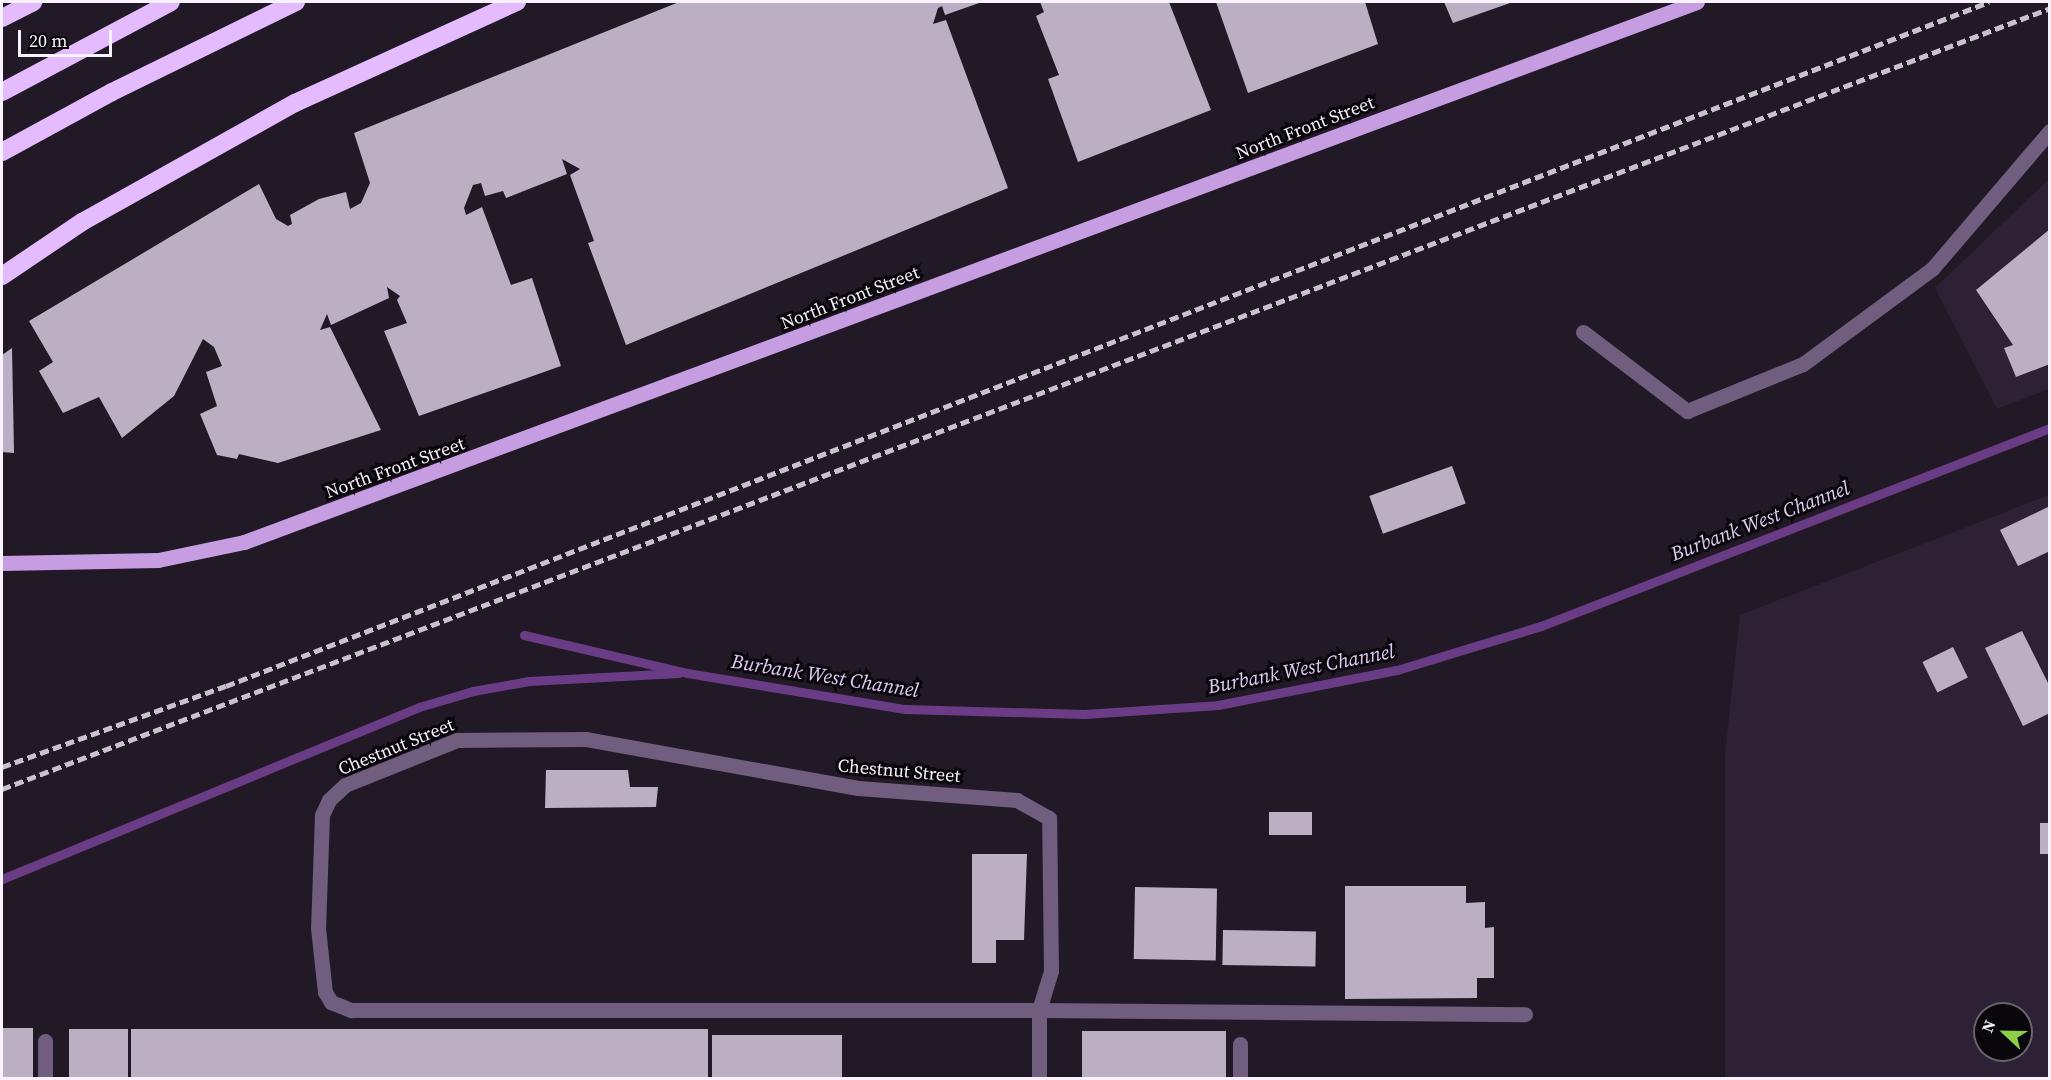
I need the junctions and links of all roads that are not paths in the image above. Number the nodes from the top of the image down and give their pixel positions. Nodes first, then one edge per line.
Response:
1 (33, 2) edge
2 (171, 2) edge
3 (297, 2) edge
4 (516, 2) edge
5 (1697, 2) edge
6 (2, 18) edge
7 (2, 92) edge
8 (2049, 131) edge
9 (2, 152) edge
10 (2, 276) edge
11 (1583, 332) dead end
12 (2, 563) edge
13 (1039, 1010) junction
14 (1525, 1014) dead end
15 (45, 1041) dead end
16 (1240, 1044) dead end
17 (45, 1078) edge
18 (1039, 1078) edge
19 (1240, 1078) edge

1 - 6 highway
2 - 7 highway
3 - 9 highway
4 - 10 highway
5 - 12 main road, North Front Street
8 - 11 street
13 - 13 street, Chestnut Street
13 - 14 street
13 - 18 street, Chestnut Street
15 - 17 street
16 - 19 street

